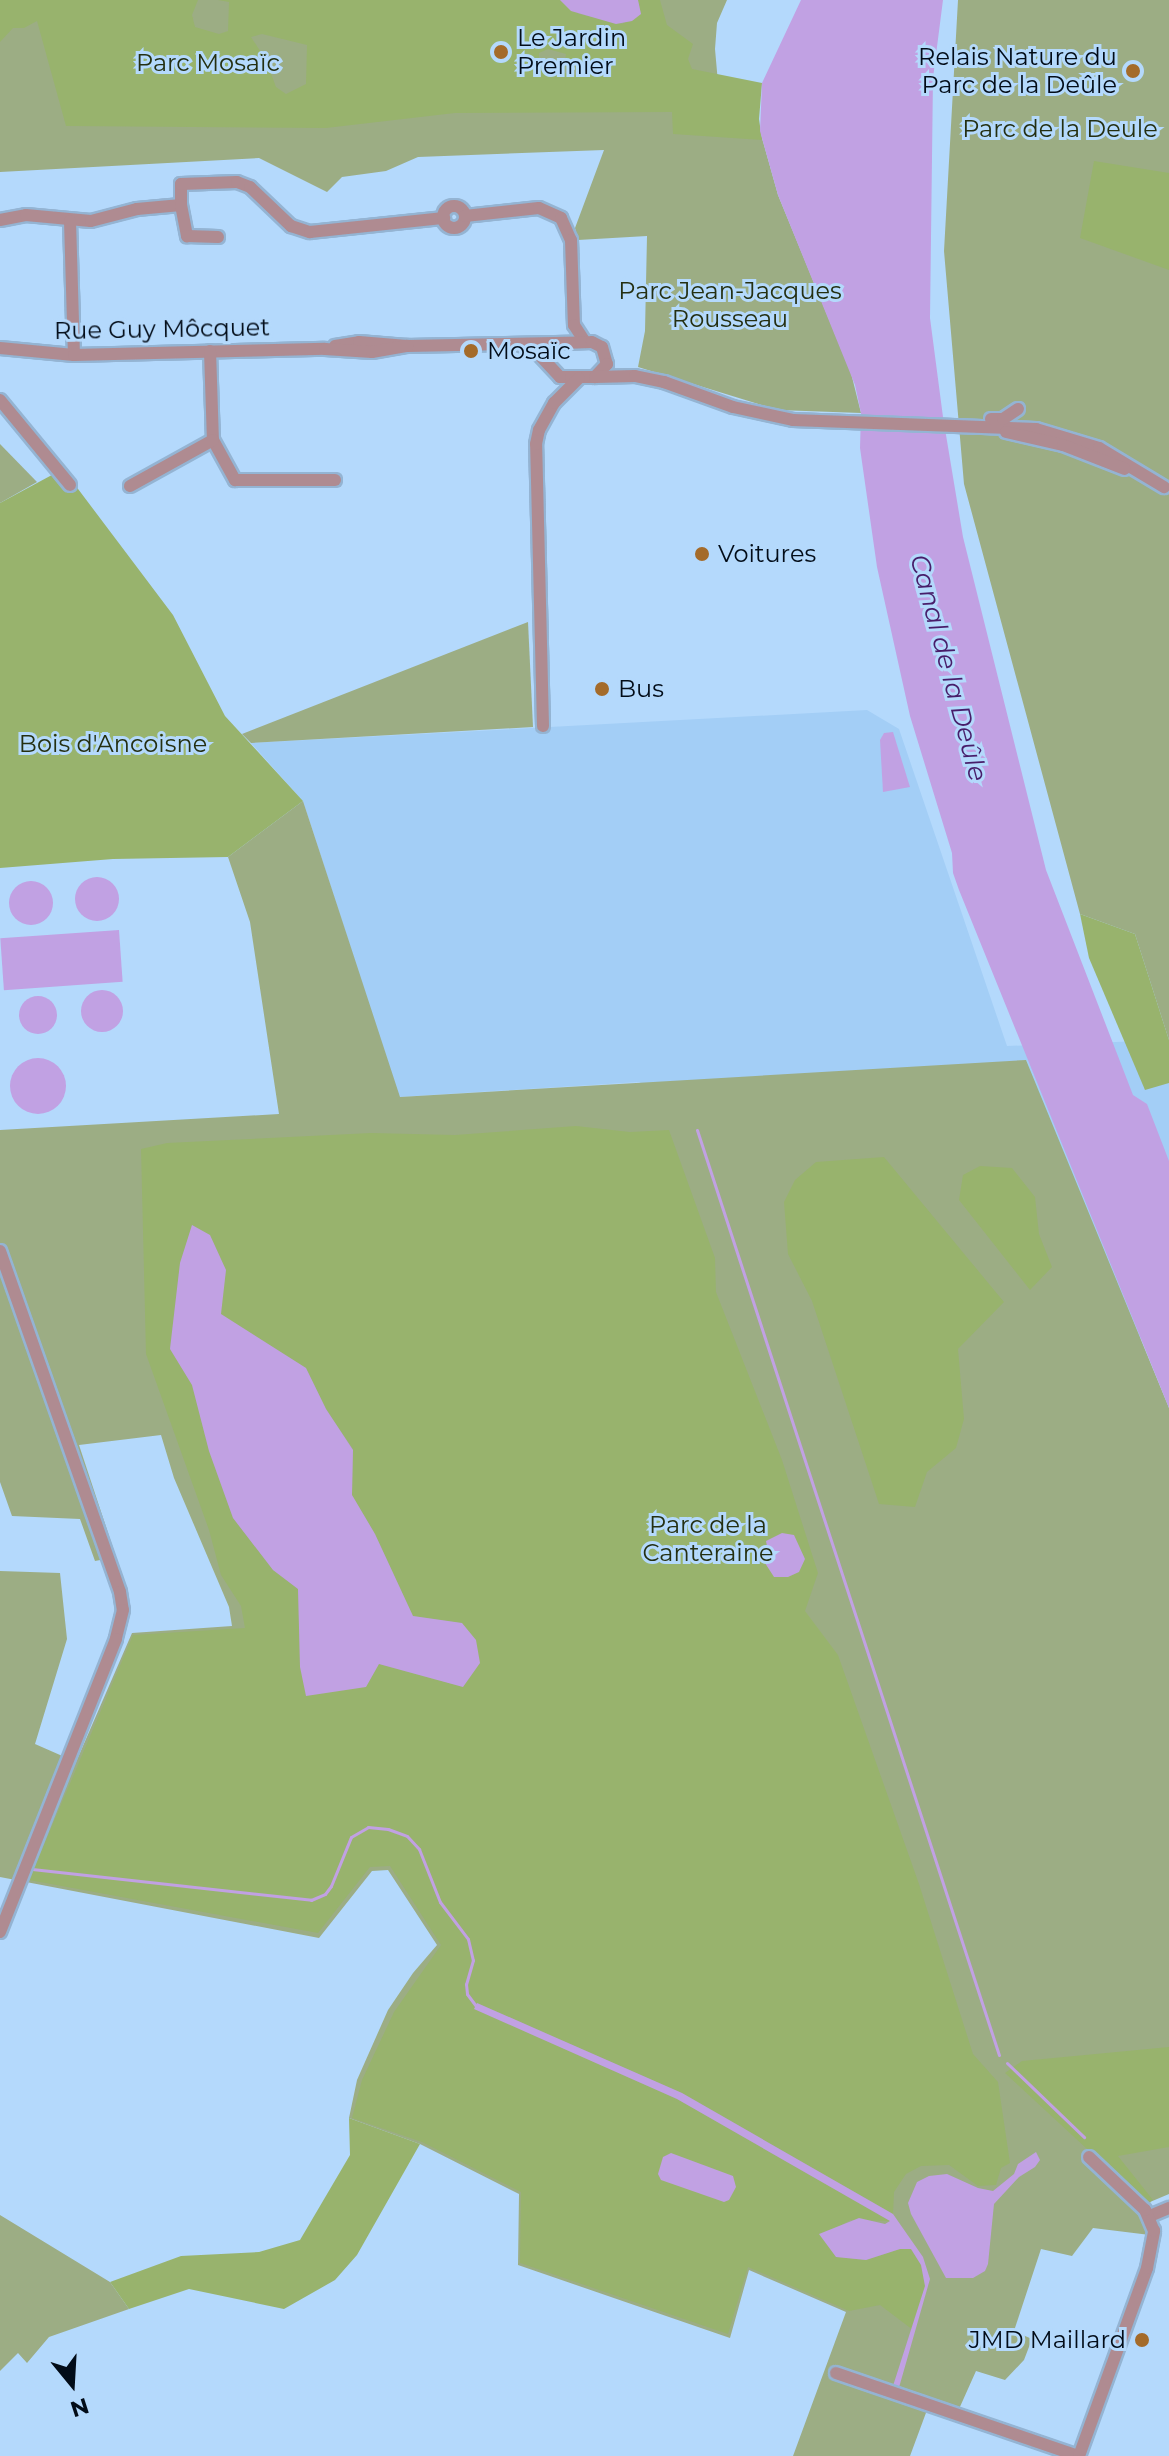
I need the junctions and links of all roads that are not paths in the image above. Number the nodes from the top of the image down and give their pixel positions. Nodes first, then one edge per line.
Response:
1 (181, 205) junction
2 (0, 220) edge
3 (70, 221) junction
4 (218, 237) dead end
5 (574, 325) junction
6 (560, 342) junction
7 (585, 342) junction
8 (518, 344) junction
9 (0, 348) edge
10 (210, 351) junction
11 (74, 355) junction
12 (606, 356) junction
13 (550, 368) junction
14 (635, 376) junction
15 (595, 377) junction
16 (579, 378) junction
17 (0, 400) edge
18 (554, 403) junction
19 (1018, 409) dead end
20 (800, 414) dead end
21 (833, 420) junction
22 (963, 424) junction
23 (213, 440) junction
24 (335, 480) dead end
25 (70, 485) dead end
26 (130, 486) dead end
27 (1167, 489) edge
28 (543, 726) dead end
29 (0, 1251) edge
30 (0, 1932) edge
31 (1089, 2157) dead end
32 (1169, 2208) edge
33 (1150, 2216) junction
34 (836, 2373) dead end
35 (1078, 2456) edge

1 - 3 street
1 - 4 street
1 - 5 street
2 - 3 street
3 - 11 street
5 - 6 street
5 - 7 street
6 - 7 street
6 - 8 street, Rue Guy Môcquet
6 - 13 street
7 - 12 street
8 - 10 street, Rue Guy Môcquet
8 - 13 street
9 - 11 street, Rue Guy Môcquet
10 - 11 street, Rue Guy Môcquet
10 - 23 street
12 - 14 street
12 - 15 street
13 - 16 street
13 - 18 street
14 - 15 street
14 - 21 street
15 - 16 street
16 - 18 street
17 - 25 street
18 - 28 street
19 - 22 street
20 - 21 street
21 - 22 street
22 - 27 street
23 - 24 street
23 - 26 street
29 - 30 street
31 - 33 street
32 - 33 street
33 - 35 street
34 - 35 street

